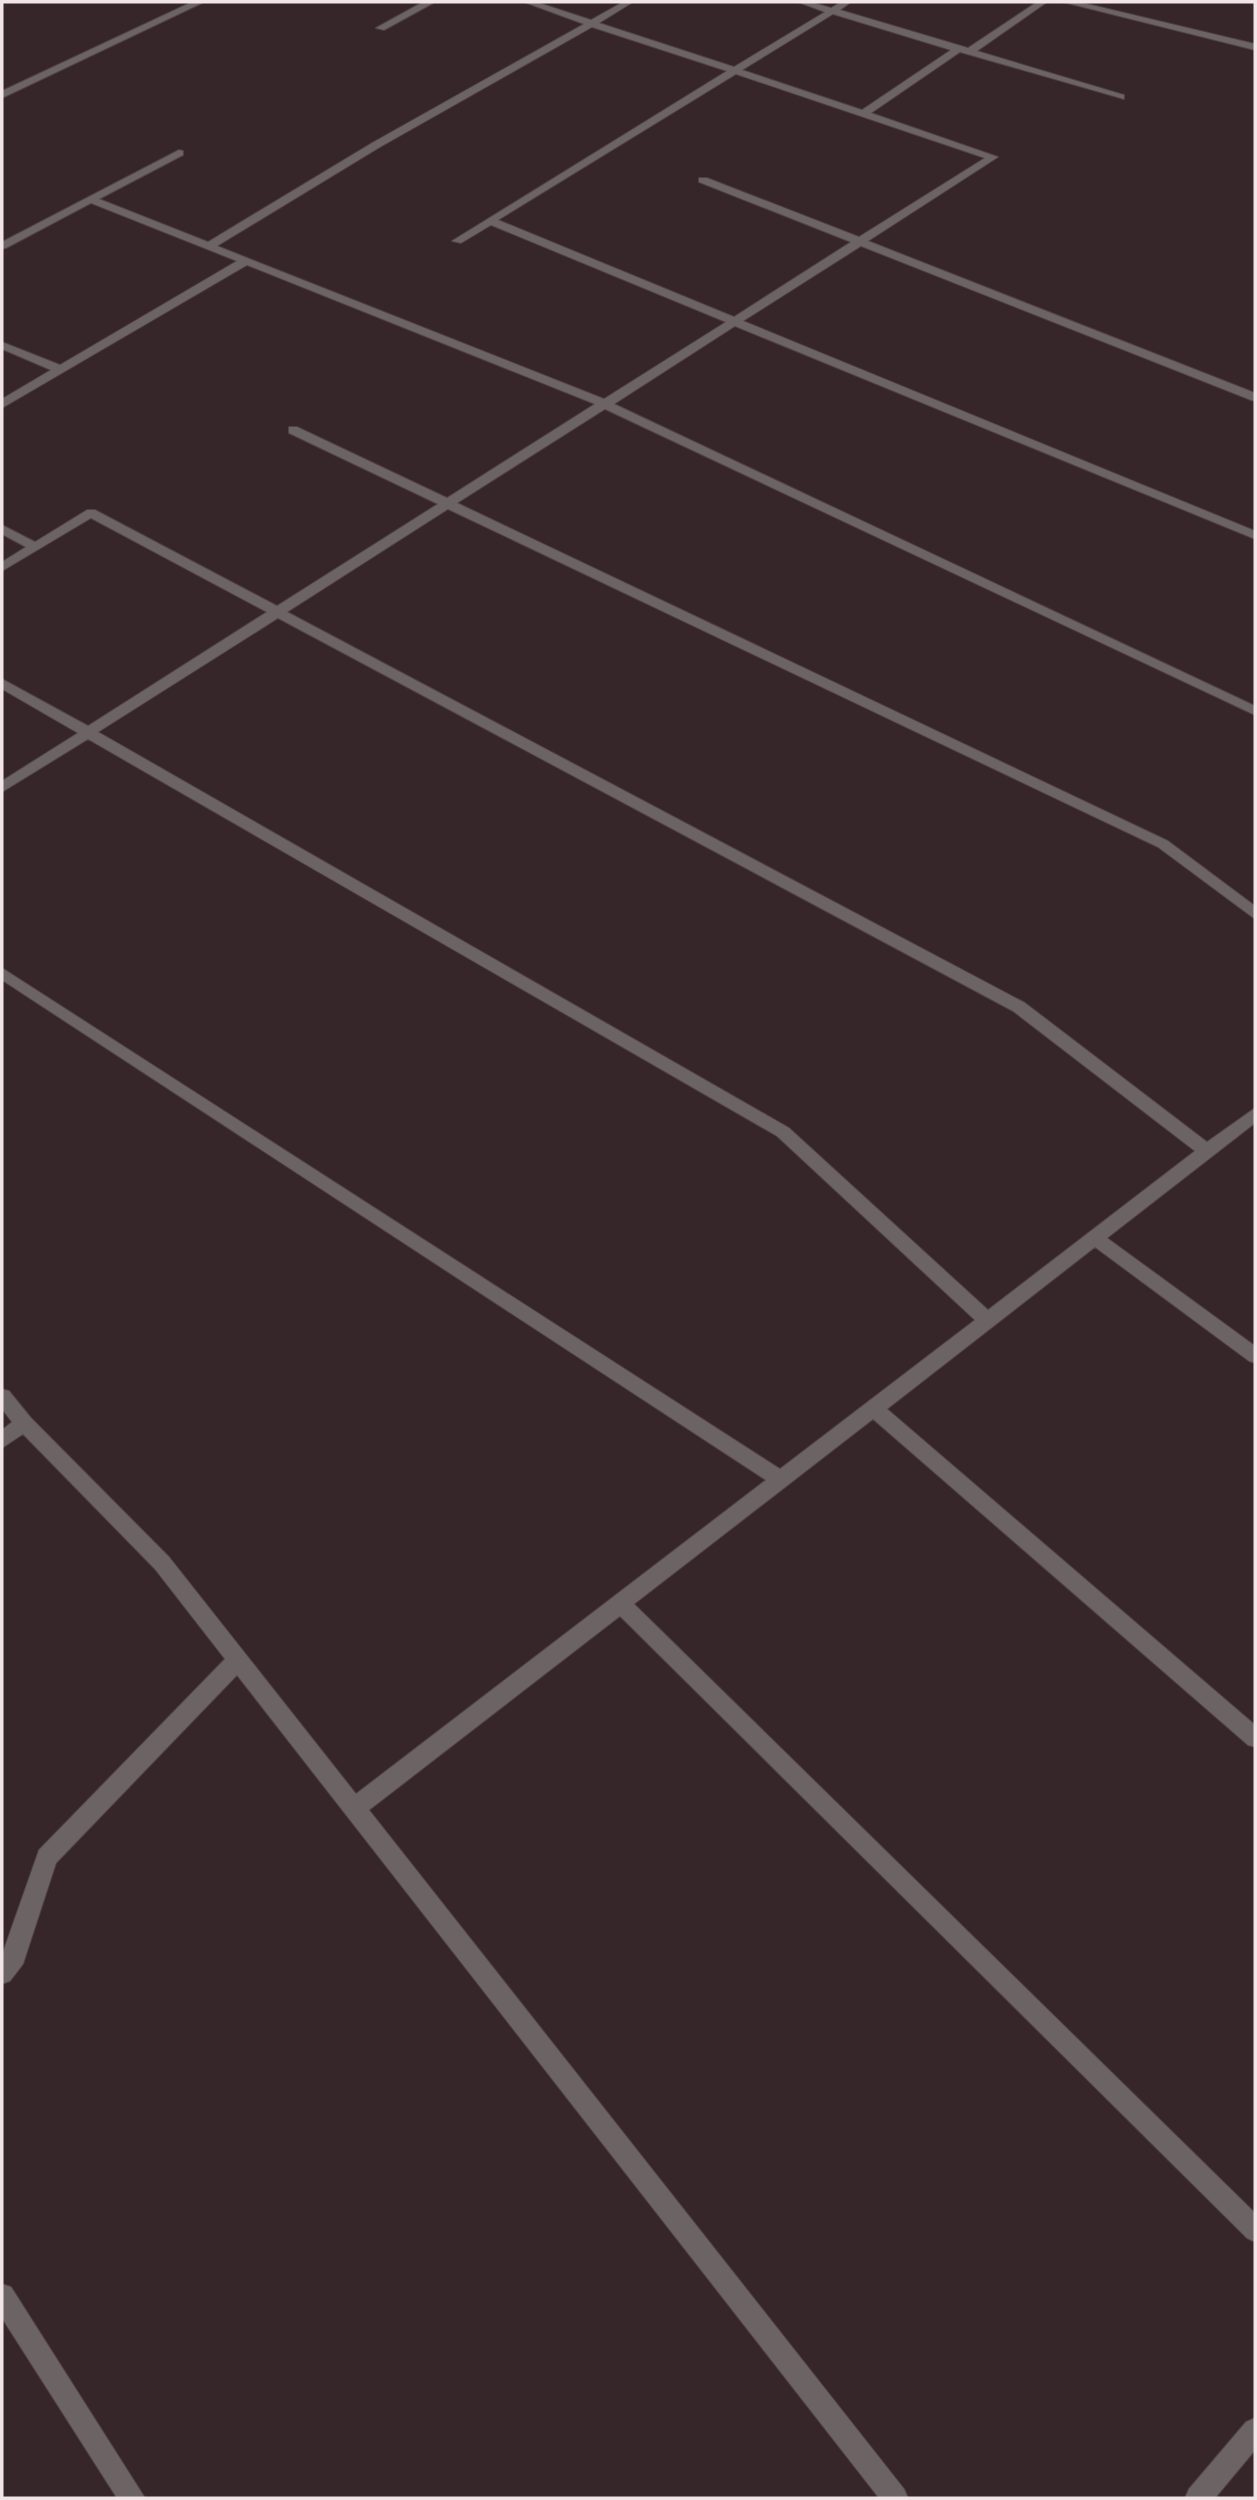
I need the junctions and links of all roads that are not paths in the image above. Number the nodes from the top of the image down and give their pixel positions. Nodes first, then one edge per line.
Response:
1 (199, 2) edge
2 (430, 2) edge
3 (528, 2) edge
4 (629, 2) edge
5 (802, 2) edge
6 (847, 2) edge
7 (1043, 2) edge
8 (1068, 2) edge
9 (832, 11) junction
10 (592, 23) junction
11 (381, 28) dead end
12 (1255, 47) edge
13 (964, 50) junction
14 (735, 71) junction
15 (2, 95) edge
16 (1120, 97) dead end
17 (863, 114) junction
18 (179, 153) dead end
19 (703, 180) dead end
20 (90, 199) junction
21 (490, 221) junction
22 (457, 241) dead end
23 (860, 242) junction
24 (2, 246) edge
25 (208, 247) junction
26 (246, 261) junction
27 (735, 321) junction
28 (2, 345) edge
29 (61, 370) junction
30 (1255, 397) edge
31 (2, 404) edge
32 (605, 404) junction
33 (293, 430) dead end
34 (448, 504) junction
35 (2, 529) edge
36 (1255, 535) edge
37 (35, 547) junction
38 (2, 567) edge
39 (277, 612) junction
40 (2, 682) edge
41 (1255, 711) edge
42 (88, 732) junction
43 (2, 787) edge
44 (1255, 914) edge
45 (2, 972) edge
46 (1255, 1114) edge
47 (1207, 1151) junction
48 (1095, 1238) junction
49 (988, 1320) junction
50 (1255, 1356) edge
51 (2, 1396) edge
52 (873, 1408) junction
53 (24, 1423) junction
54 (2, 1440) edge
55 (781, 1479) junction
56 (620, 1603) junction
57 (238, 1660) junction
58 (1255, 1738) edge
59 (355, 1808) junction
60 (2, 1973) edge
61 (1255, 2230) edge
62 (2, 2296) edge
63 (1255, 2431) edge
64 (132, 2498) edge
65 (895, 2498) edge
66 (1199, 2498) edge

1 - 15 street
2 - 11 street
3 - 10 street
4 - 10 street
5 - 9 street
6 - 9 street
7 - 13 street
8 - 12 street
9 - 13 street
9 - 14 street
10 - 14 street
10 - 25 street
13 - 16 street
13 - 17 street
14 - 17 street
14 - 21 street
17 - 23 street
18 - 20 street
19 - 23 street
20 - 24 street
20 - 25 street
21 - 22 street
21 - 27 street
23 - 27 street
23 - 30 street
25 - 26 street
26 - 29 street
26 - 32 street
27 - 32 street
27 - 36 street
28 - 29 street
29 - 31 street
32 - 34 street
32 - 41 street
33 - 34 street
34 - 39 street
34 - 44 street
35 - 37 street
37 - 38 street
37 - 39 street
39 - 42 street
39 - 47 street
40 - 42 street
42 - 43 street
42 - 49 street
45 - 55 street
46 - 47 street
47 - 48 street
48 - 49 street
48 - 50 street
49 - 52 street
51 - 53 street
52 - 55 street
52 - 58 street
53 - 54 street
53 - 57 street
55 - 56 street
56 - 59 street
56 - 61 street
57 - 59 street
57 - 60 street
59 - 65 street
62 - 64 street
63 - 66 street

